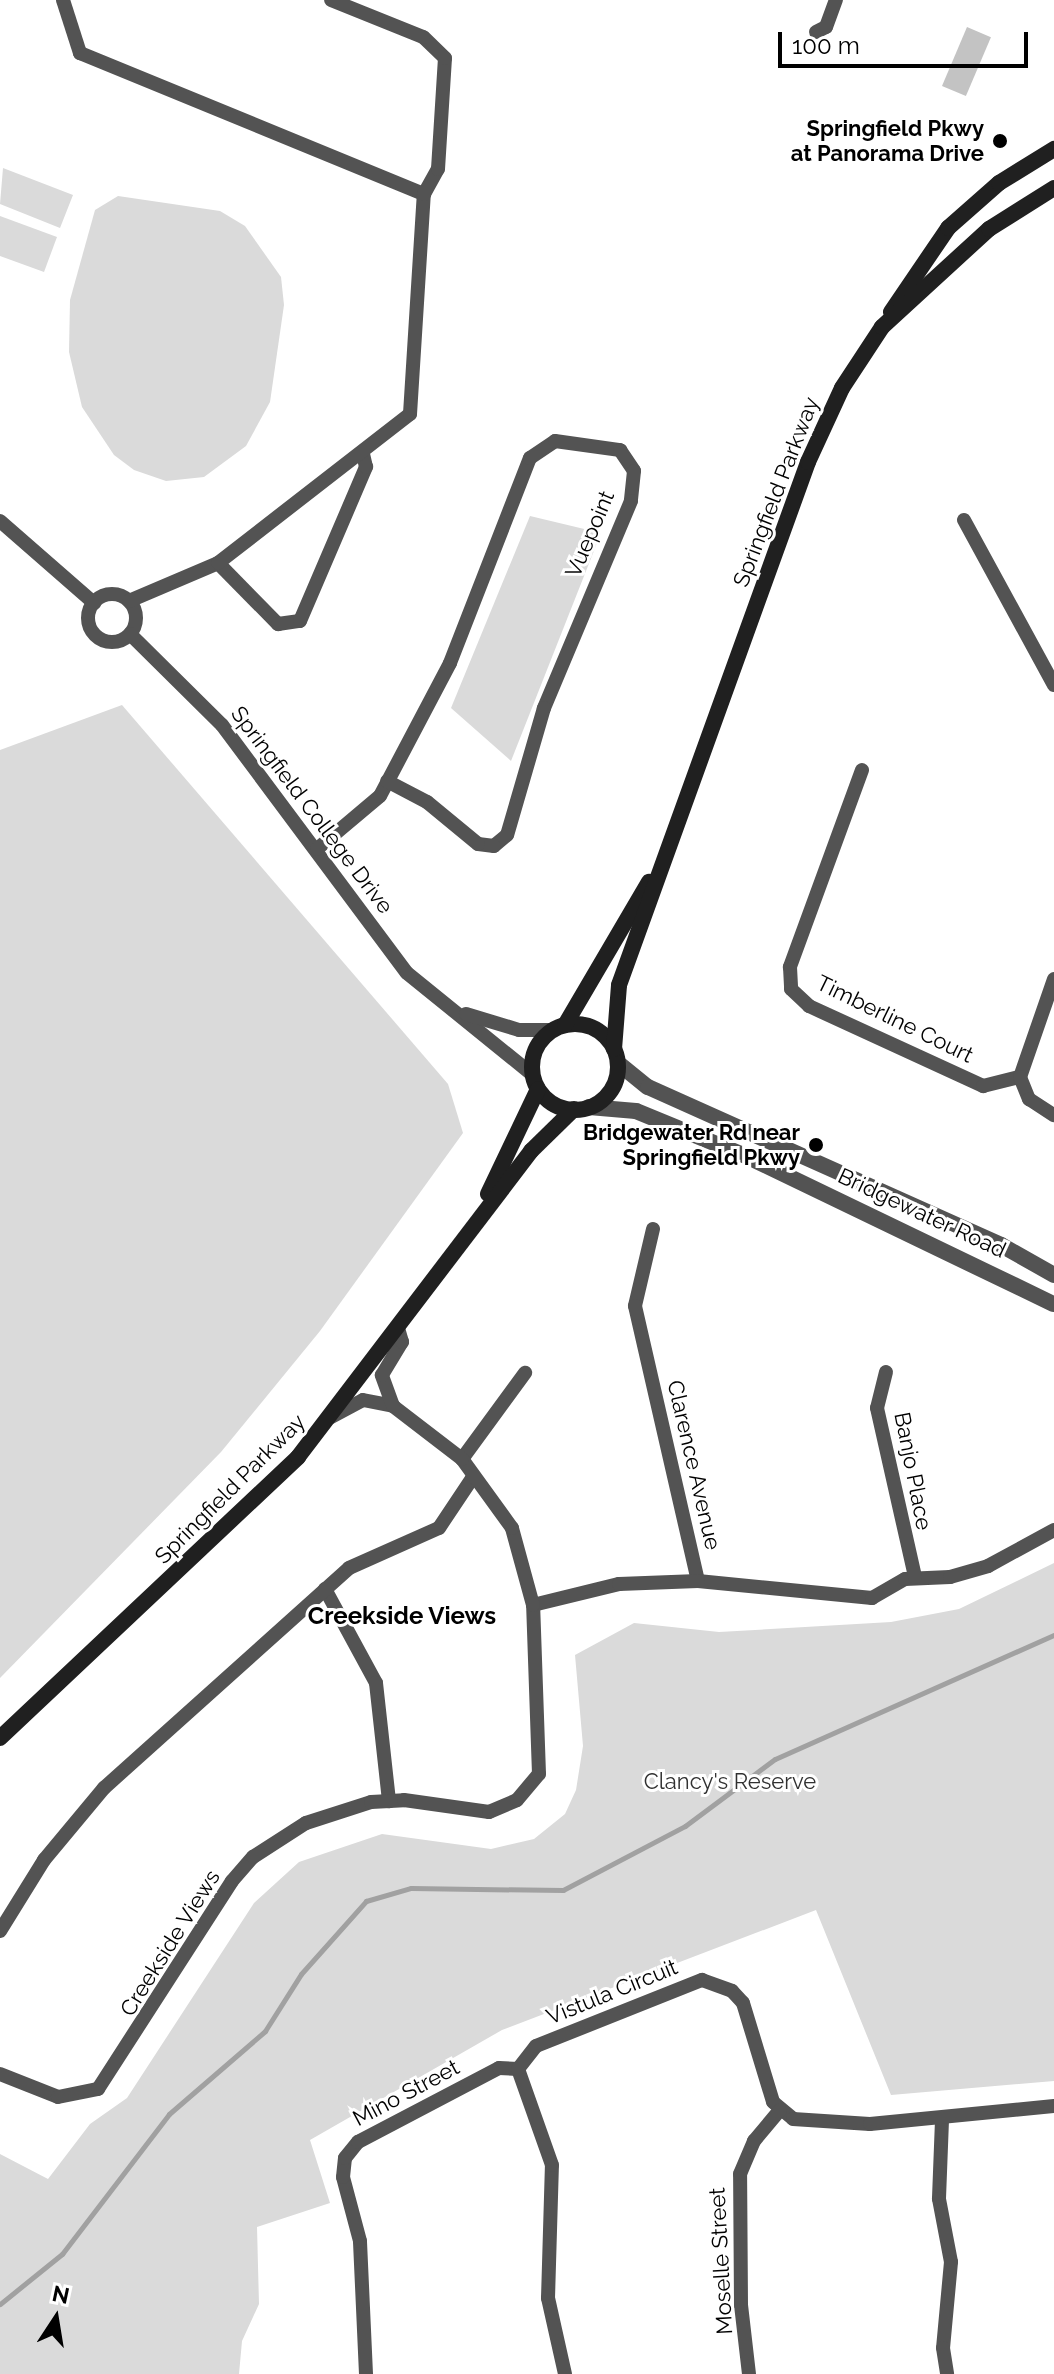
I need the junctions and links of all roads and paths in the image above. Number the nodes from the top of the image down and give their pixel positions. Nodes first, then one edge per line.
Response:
1 (63, 0) edge
2 (331, 0) edge
3 (836, 0) edge
4 (816, 32) dead end
5 (1054, 149) edge
6 (1054, 188) edge
7 (424, 194) junction
8 (882, 327) junction
9 (363, 454) junction
10 (964, 520) dead end
11 (0, 521) edge
12 (218, 563) junction
13 (129, 601) junction
14 (94, 603) junction
15 (130, 634) junction
16 (1054, 685) edge
17 (862, 770) dead end
18 (387, 781) junction
19 (670, 846) junction
20 (317, 849) junction
21 (1054, 979) edge
22 (458, 1012) junction
23 (558, 1028) junction
24 (616, 1056) junction
25 (1020, 1077) junction
26 (535, 1082) junction
27 (582, 1108) junction
28 (1054, 1115) edge
29 (653, 1229) dead end
30 (462, 1245) junction
31 (1054, 1275) edge
32 (1054, 1304) edge
33 (398, 1328) junction
34 (886, 1372) dead end
35 (525, 1373) dead end
36 (393, 1406) junction
37 (330, 1417) junction
38 (462, 1459) junction
39 (473, 1477) junction
40 (1054, 1530) edge
41 (915, 1577) junction
42 (698, 1581) junction
43 (325, 1589) junction
44 (533, 1605) junction
45 (0, 1738) edge
46 (389, 1801) junction
47 (0, 1931) edge
48 (518, 2069) junction
49 (0, 2074) edge
50 (1054, 2106) edge
51 (780, 2110) junction
52 (942, 2120) junction
53 (366, 2374) edge
54 (565, 2374) edge
55 (749, 2374) edge
56 (947, 2374) edge

1 - 7 street
2 - 7 street
3 - 4 street
5 - 8 main road
6 - 8 main road, Springfield Parkway
7 - 9 street
8 - 19 main road, Springfield Parkway
9 - 12 street
9 - 12 street
10 - 16 street
11 - 14 street
12 - 13 street
13 - 14 street
13 - 15 street
14 - 15 street
15 - 20 street, Springfield College Drive
17 - 25 street, Timberline Court
18 - 18 street, Vuepoint
18 - 20 street, Vuepoint
19 - 23 main road, Springfield Parkway
19 - 24 main road, Springfield Parkway
20 - 22 street, Springfield College Drive
21 - 25 street
22 - 23 street, Springfield College Drive
22 - 26 street, Springfield College Drive
23 - 24 main road
23 - 26 main road
24 - 27 main road
24 - 31 street, Bridgewater Road
25 - 28 street
26 - 27 main road
26 - 30 main road, Springfield Parkway
27 - 30 main road, Springfield Parkway
27 - 32 street, Bridgewater Road
29 - 42 street, Clarence Avenue
30 - 33 main road, Springfield Parkway
33 - 36 street
33 - 37 main road, Springfield Parkway
34 - 41 street, Banjo Place
35 - 38 street
36 - 37 street
36 - 38 street, Creekside Views
37 - 45 main road, Springfield Parkway
38 - 39 street, Creekside Views
39 - 43 street
39 - 44 street, Creekside Views
40 - 41 street, Clarence Avenue
41 - 42 street, Clarence Avenue
42 - 44 street
43 - 46 street
43 - 47 street
44 - 46 street, Creekside Views
46 - 49 street, Creekside Views
48 - 51 street, Vistula Circuit
48 - 53 street, Mino Street
48 - 54 street
50 - 52 street
51 - 52 street
51 - 55 street, Moselle Street
52 - 56 street

